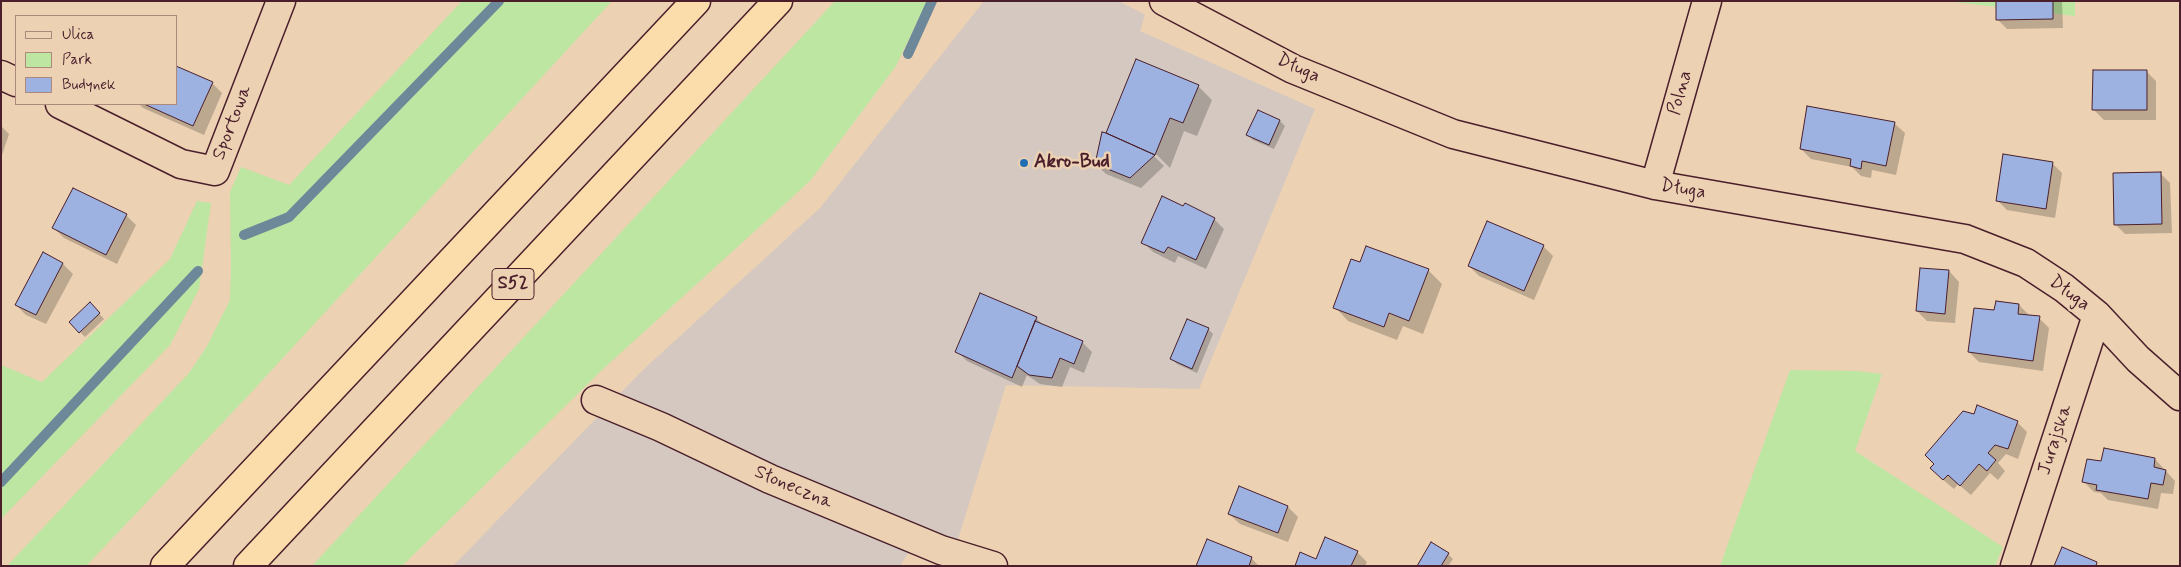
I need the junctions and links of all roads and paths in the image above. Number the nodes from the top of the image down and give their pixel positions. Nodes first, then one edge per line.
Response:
1 (281, 1) edge
2 (696, 1) edge
3 (778, 1) edge
4 (1164, 1) edge
5 (1707, 1) edge
6 (1, 75) edge
7 (15, 82) edge
8 (62, 105) edge
9 (1655, 185) junction
10 (2097, 315) junction
11 (2180, 396) edge
12 (596, 400) dead end
13 (165, 566) edge
14 (248, 566) edge
15 (993, 566) edge
16 (2015, 566) edge

1 - 8 street, Sportowa
2 - 13 highway
3 - 14 highway, S52
4 - 9 street, Długa
5 - 9 street, Polna
6 - 7 street
9 - 10 street, Długa
10 - 11 street, Długa
10 - 16 street, Jurajska
12 - 15 street, Słoneczna

